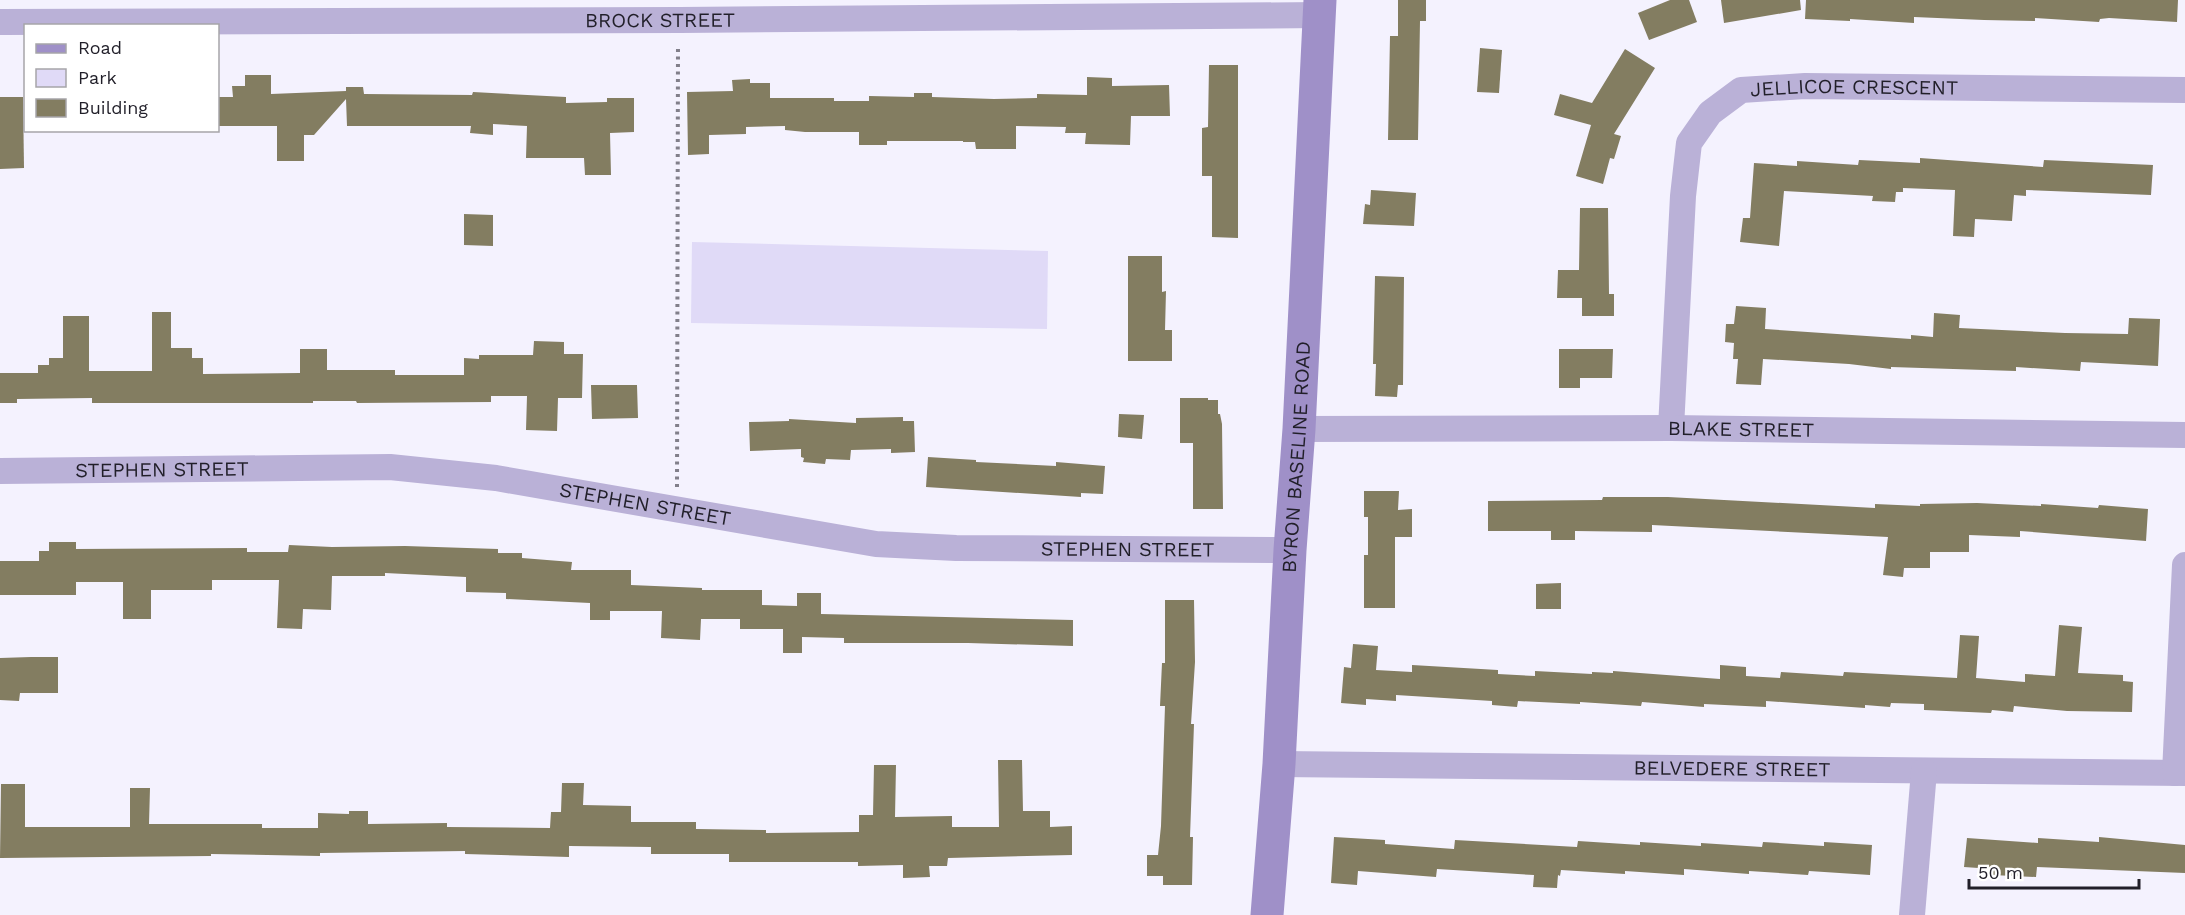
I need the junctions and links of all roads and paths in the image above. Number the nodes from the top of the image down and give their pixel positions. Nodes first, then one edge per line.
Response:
1 (1320, 7) edge
2 (0, 22) edge
3 (679, 22) edge
4 (2185, 90) edge
5 (1671, 428) junction
6 (1299, 429) junction
7 (2185, 435) edge
8 (0, 471) edge
9 (677, 490) dead end
10 (1290, 550) junction
11 (2185, 565) edge
12 (1279, 764) junction
13 (1924, 771) junction
14 (2180, 773) edge
15 (1268, 915) edge
16 (1912, 915) edge

1 - 3 street, BROCK STREET
1 - 6 main road, BYRON BASELINE ROAD
2 - 3 street, BROCK STREET
3 - 9 path
4 - 5 street, JELLICOE CRESCENT
5 - 6 street, BLAKE STREET
5 - 7 street, BLAKE STREET
6 - 10 main road, BYRON BASELINE ROAD
8 - 10 street, STEPHEN STREET
10 - 12 main road, BYRON BASELINE ROAD
11 - 14 street
12 - 13 street, BELVEDERE STREET
12 - 15 main road, BYRON BASELINE ROAD
13 - 14 street, BELVEDERE STREET
13 - 16 street

